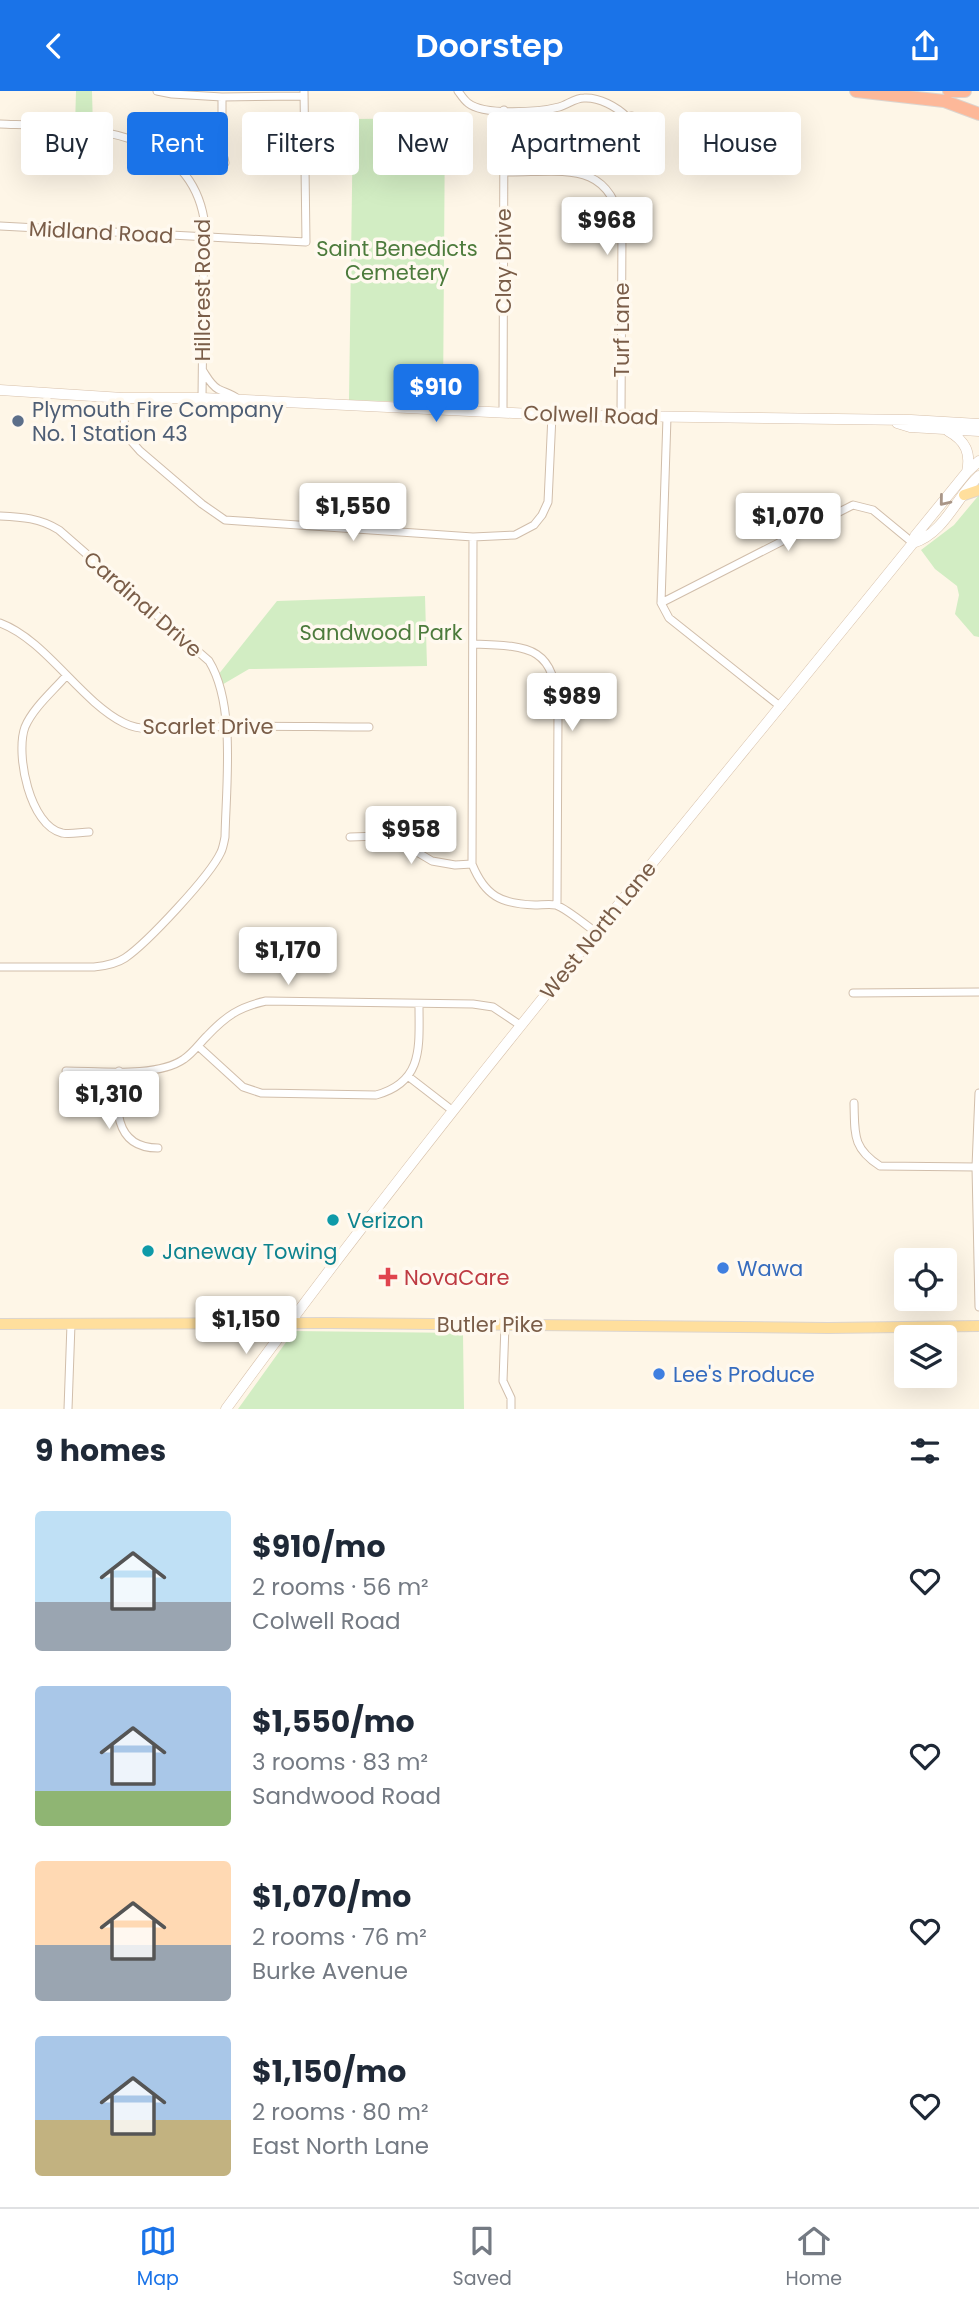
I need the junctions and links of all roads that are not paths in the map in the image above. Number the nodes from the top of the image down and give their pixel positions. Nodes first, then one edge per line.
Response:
1 (157, 91) edge
2 (458, 91) edge
3 (856, 91) edge
4 (949, 91) edge
5 (965, 91) edge
6 (172, 93) edge
7 (303, 94) edge
8 (222, 97) junction
9 (504, 110) joint
10 (222, 112) edge
11 (620, 112) edge
12 (979, 114) edge
13 (0, 124) edge
14 (503, 175) edge
15 (586, 175) edge
16 (0, 226) edge
17 (203, 238) junction
18 (202, 370) junction
19 (0, 390) edge
20 (122, 398) junction
21 (202, 398) junction
22 (239, 400) junction
23 (503, 412) junction
24 (552, 415) junction
25 (621, 416) junction
26 (667, 417) junction
27 (890, 421) junction
28 (979, 423) edge
29 (945, 429) junction
30 (979, 431) edge
31 (979, 461) edge
32 (967, 472) junction
33 (979, 476) edge
34 (979, 490) edge
35 (964, 495) junction
36 (0, 516) edge
37 (473, 537) junction
38 (913, 543) junction
39 (661, 603) junction
40 (0, 623) edge
41 (474, 644) junction
42 (66, 676) junction
43 (781, 707) junction
44 (227, 727) junction
45 (369, 727) dead end
46 (89, 832) dead end
47 (350, 837) dead end
48 (472, 864) junction
49 (557, 905) junction
50 (597, 933) junction
51 (0, 967) edge
52 (853, 992) dead end
53 (979, 992) edge
54 (419, 1005) junction
55 (520, 1025) junction
56 (198, 1047) junction
57 (66, 1071) dead end
58 (119, 1071) junction
59 (409, 1077) junction
60 (979, 1093) edge
61 (854, 1103) dead end
62 (453, 1111) junction
63 (158, 1148) dead end
64 (976, 1167) junction
65 (979, 1307) edge
66 (290, 1323) junction
67 (0, 1324) edge
68 (71, 1324) junction
69 (505, 1325) junction
70 (979, 1326) edge
71 (68, 1409) edge
72 (226, 1409) edge
73 (511, 1409) edge

1 - 6 street
2 - 9 street
3 - 12 highway
4 - 5 highway
6 - 8 street
7 - 8 street
7 - 17 street, Midland Road
8 - 10 street
9 - 11 street
13 - 17 street, Hillcrest Road
14 - 23 street, Clay Drive
15 - 25 street, Turf Lane
16 - 17 street, Midland Road
17 - 18 street, Hillcrest Road
18 - 21 street, Hillcrest Road
18 - 22 street
19 - 20 street, Colwell Road
20 - 21 street, Colwell Road
20 - 37 street
21 - 22 street, Colwell Road
22 - 23 street, Colwell Road
23 - 24 street, Colwell Road
24 - 25 street, Colwell Road
24 - 37 street
25 - 26 street, Colwell Road
26 - 27 street, Colwell Road
26 - 39 street
27 - 28 street, Colwell Road
27 - 29 street, Colwell Road
29 - 30 street, Colwell Road
29 - 32 street
31 - 32 street, West North Lane
32 -> 38 street, West North Lane
33 - 35 street, West North Lane
34 - 35 main road
35 - 38 street, West North Lane
36 - 44 street, Cardinal Drive
37 - 41 street
38 - 39 street
38 - 43 street, West North Lane
39 - 43 street
40 - 42 street, Scarlet Drive
41 - 48 street
41 - 49 street
42 - 44 street, Scarlet Drive
42 - 46 street
43 - 50 street, West North Lane
44 - 45 street, Scarlet Drive
44 - 51 street, Cardinal Drive
47 - 48 street
48 - 49 street
49 - 50 street
50 - 55 street, West North Lane
52 - 53 street
54 - 55 street
54 - 56 street
54 - 59 street
55 - 62 street, West North Lane
56 - 58 street
56 - 59 street
57 - 58 street
58 - 63 street
59 - 62 street
60 - 64 street
61 - 64 street
62 - 66 street, West North Lane
64 - 65 street
66 - 68 main road, Butler Pike
66 - 69 main road, Butler Pike
66 - 72 street, West North Lane
67 - 68 main road, Butler Pike
68 - 71 street
69 - 70 main road, Butler Pike
69 - 73 street

